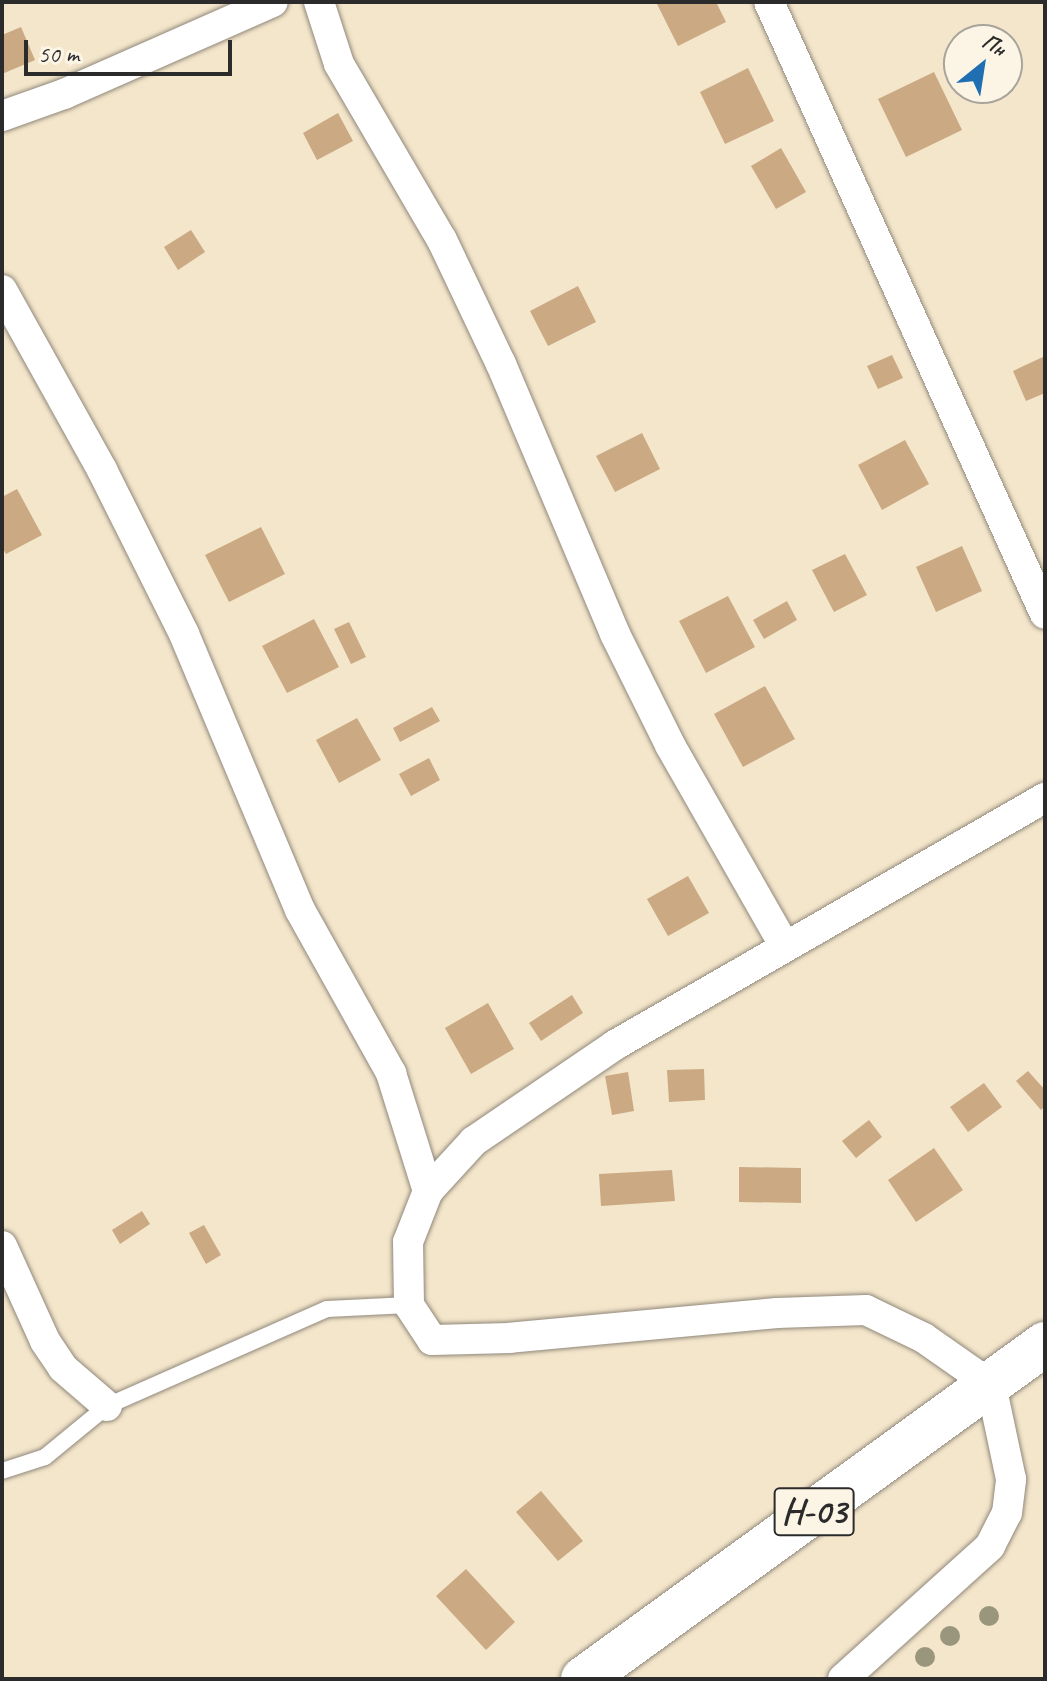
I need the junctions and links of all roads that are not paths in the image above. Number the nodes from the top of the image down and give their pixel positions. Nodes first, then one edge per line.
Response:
1 (273, 2) edge
2 (319, 2) edge
3 (769, 2) edge
4 (2, 116) edge
5 (2, 290) edge
6 (1045, 614) edge
7 (1045, 798) edge
8 (784, 945) junction
9 (428, 1191) junction
10 (2, 1246) edge
11 (409, 1305) junction
12 (1045, 1344) edge
13 (991, 1385) junction
14 (107, 1406) junction
15 (2, 1471) edge
16 (583, 1679) edge
17 (843, 1679) edge

1 - 4 street
2 - 8 street
3 - 6 street
5 - 9 street
7 - 8 street
8 - 9 street
9 - 11 street
10 - 14 street
11 - 13 street
11 - 14 lane
12 - 13 main road, Н-03
13 - 16 main road, Н-03
13 - 17 street
14 - 15 lane

